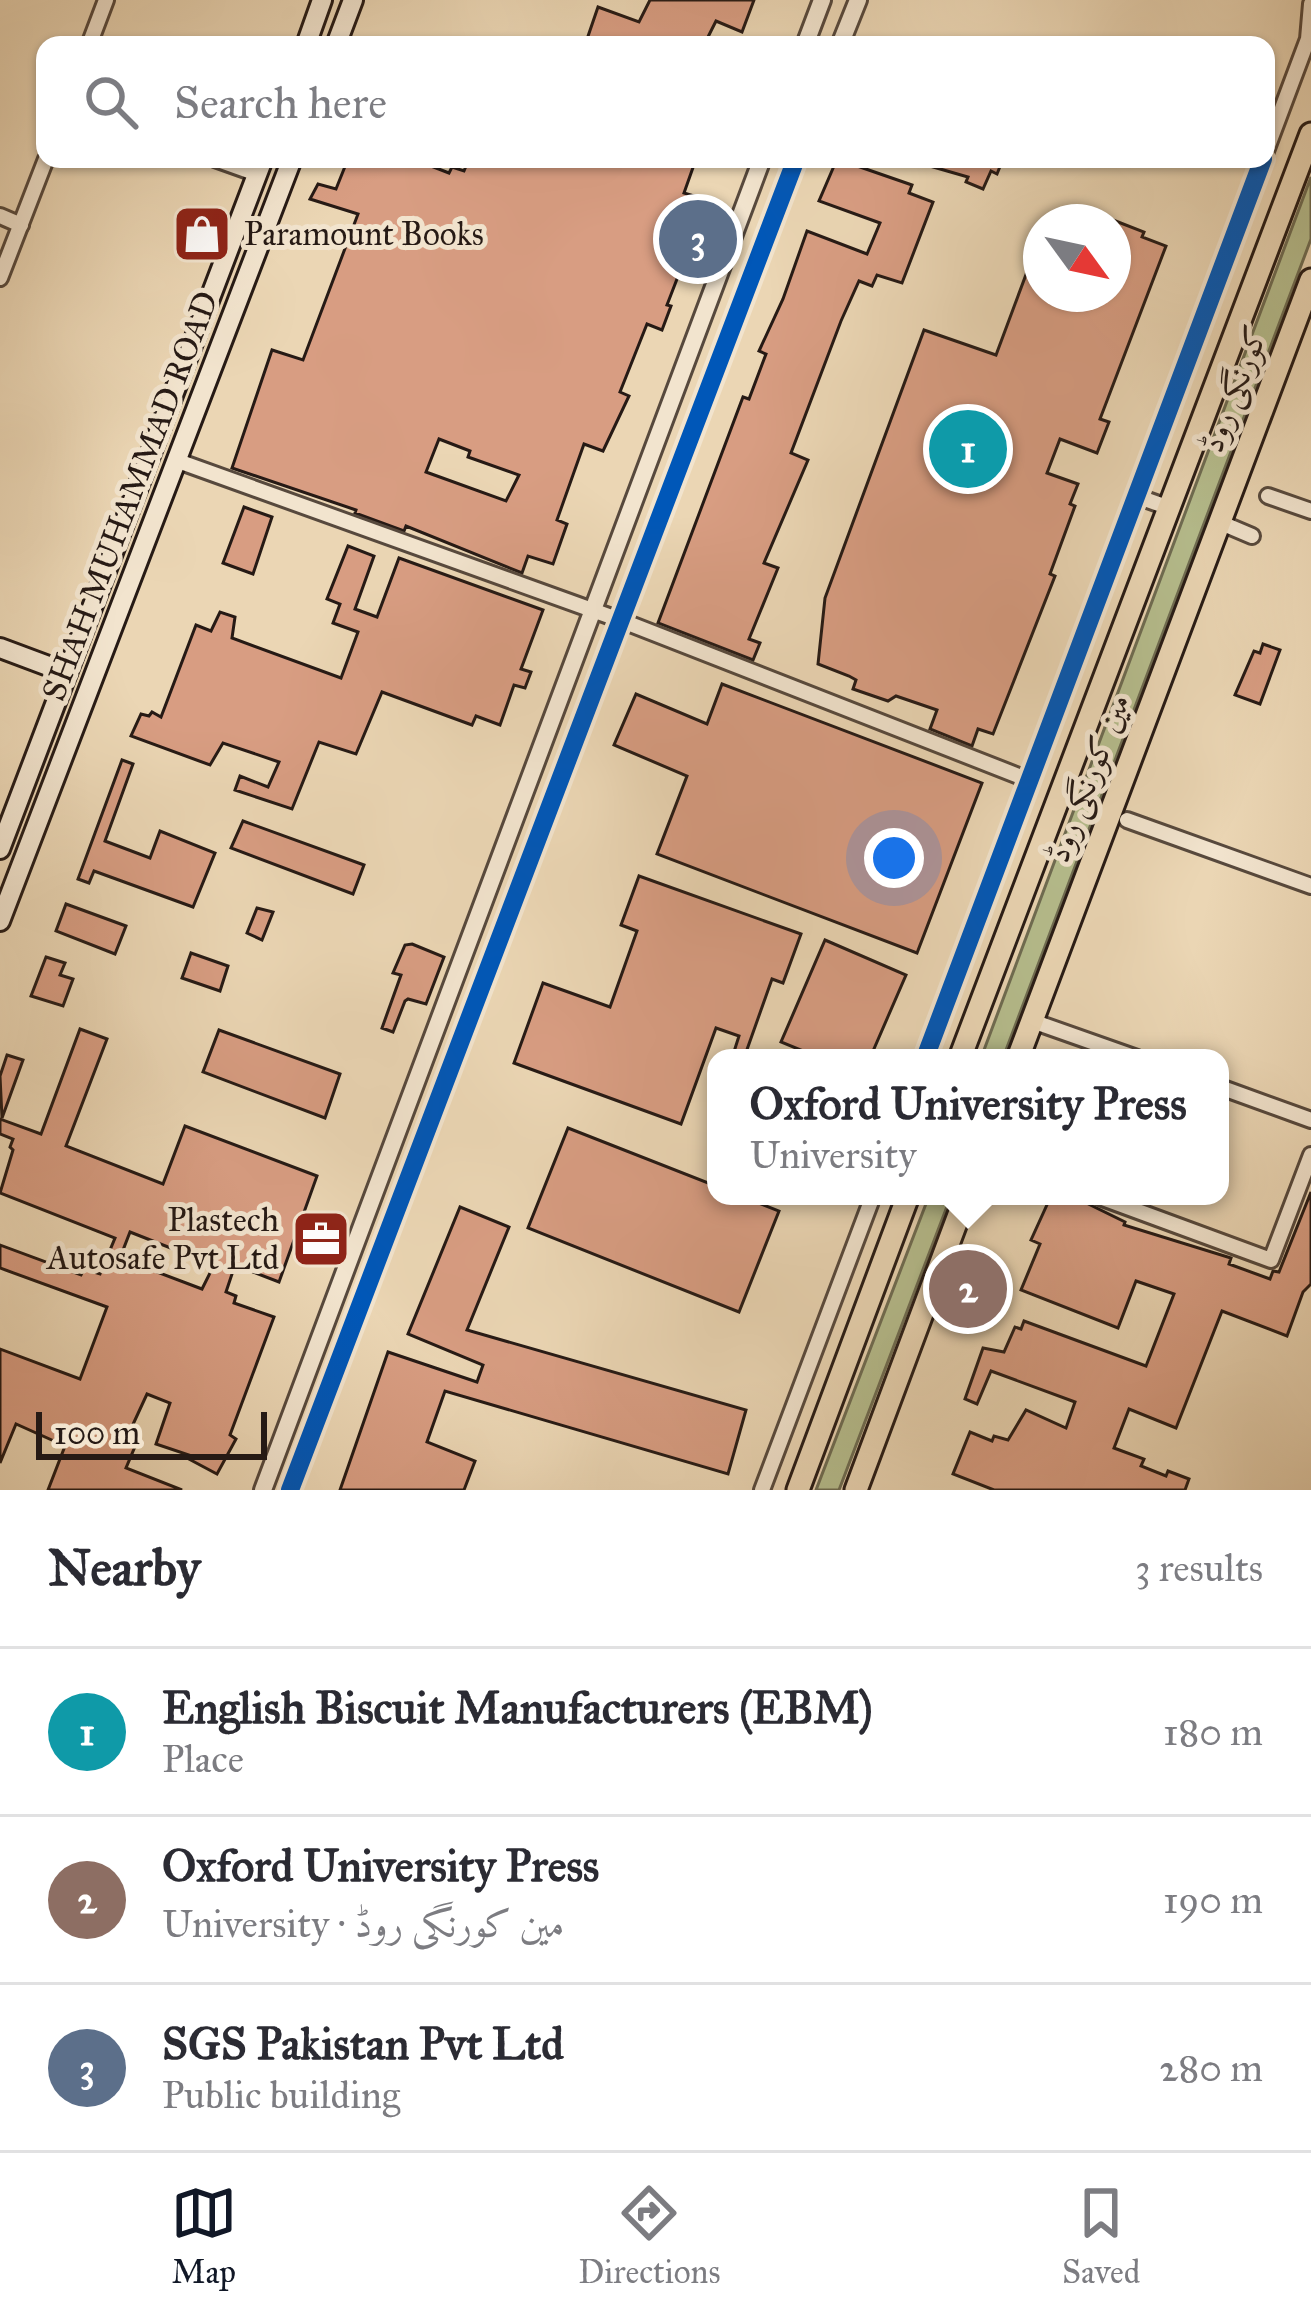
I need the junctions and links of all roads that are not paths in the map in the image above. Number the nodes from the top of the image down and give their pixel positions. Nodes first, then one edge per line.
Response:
1 (106, 0) edge
2 (322, 0) edge
3 (353, 0) edge
4 (822, 0) edge
5 (858, 0) edge
6 (1311, 4) edge
7 (92, 36) edge
8 (309, 36) edge
9 (339, 36) edge
10 (808, 36) edge
11 (844, 36) edge
12 (1310, 37) edge
13 (1275, 127) edge
14 (1311, 134) edge
15 (43, 168) edge
16 (259, 168) edge
17 (289, 168) edge
18 (759, 168) edge
19 (793, 168) edge
20 (1259, 168) edge
21 (0, 216) edge
22 (21, 225) junction
23 (0, 278) edge
24 (1311, 280) edge
25 (208, 304) junction
26 (231, 317) junction
27 (195, 338) junction
28 (221, 346) junction
29 (687, 359) junction
30 (716, 368) junction
31 (178, 461) junction
32 (1136, 496) junction
33 (1268, 496) dead end
34 (1170, 508) junction
35 (1311, 511) edge
36 (1219, 522) junction
37 (1252, 536) dead end
38 (592, 612) junction
39 (620, 620) junction
40 (0, 648) edge
41 (66, 676) junction
42 (86, 694) junction
43 (45, 732) junction
44 (67, 741) junction
45 (1029, 780) junction
46 (1126, 820) dead end
47 (0, 849) edge
48 (1311, 886) edge
49 (0, 921) edge
50 (1032, 1021) junction
51 (928, 1049) edge
52 (963, 1049) edge
53 (1021, 1049) edge
54 (1111, 1049) edge
55 (1229, 1091) edge
56 (1311, 1120) edge
57 (1311, 1155) edge
58 (870, 1205) edge
59 (905, 1205) edge
60 (963, 1205) edge
61 (1121, 1205) edge
62 (263, 1490) edge
63 (290, 1490) edge
64 (762, 1490) edge
65 (798, 1490) edge
66 (856, 1490) edge

1 - 7 street
2 - 8 main road
3 - 9 main road
4 - 10 street
5 - 11 street
6 - 12 street
12 - 13 street
14 - 34 main road, مین کورنگی روڈ
15 - 22 street
16 - 25 main road, SHAH MUHAMMAD ROAD
17 - 26 main road, SHAH MUHAMMAD ROAD
18 - 29 street
19 - 30 street
20 - 32 street
21 - 22 street
22 - 23 street
24 - 36 main road, کورنگی روڈ
25 - 26 street
25 - 27 main road, SHAH MUHAMMAD ROAD
26 - 28 main road, SHAH MUHAMMAD ROAD
27 - 28 street
27 - 41 main road, SHAH MUHAMMAD ROAD
28 - 31 main road, SHAH MUHAMMAD ROAD
29 - 30 street
29 - 38 street
30 - 39 street
31 - 38 street
31 - 42 main road, SHAH MUHAMMAD ROAD
32 - 34 street
32 - 45 street
33 - 35 street
34 - 52 main road, مین کورنگی روڈ
36 - 37 street
36 - 50 main road, مین کورنگی روڈ
38 - 39 street
38 - 62 street
39 - 45 street
39 - 63 street
40 - 41 main road
41 - 42 street
41 - 43 main road, SHAH MUHAMMAD ROAD
42 - 44 main road, SHAH MUHAMMAD ROAD
43 - 44 street
43 - 47 main road, SHAH MUHAMMAD ROAD
44 - 49 main road, SHAH MUHAMMAD ROAD
45 - 51 street
46 - 48 street
50 - 53 main road, مین کورنگی روڈ
50 - 54 street
55 - 56 street
57 - 61 street
58 - 64 street
59 - 65 main road
60 - 66 main road

